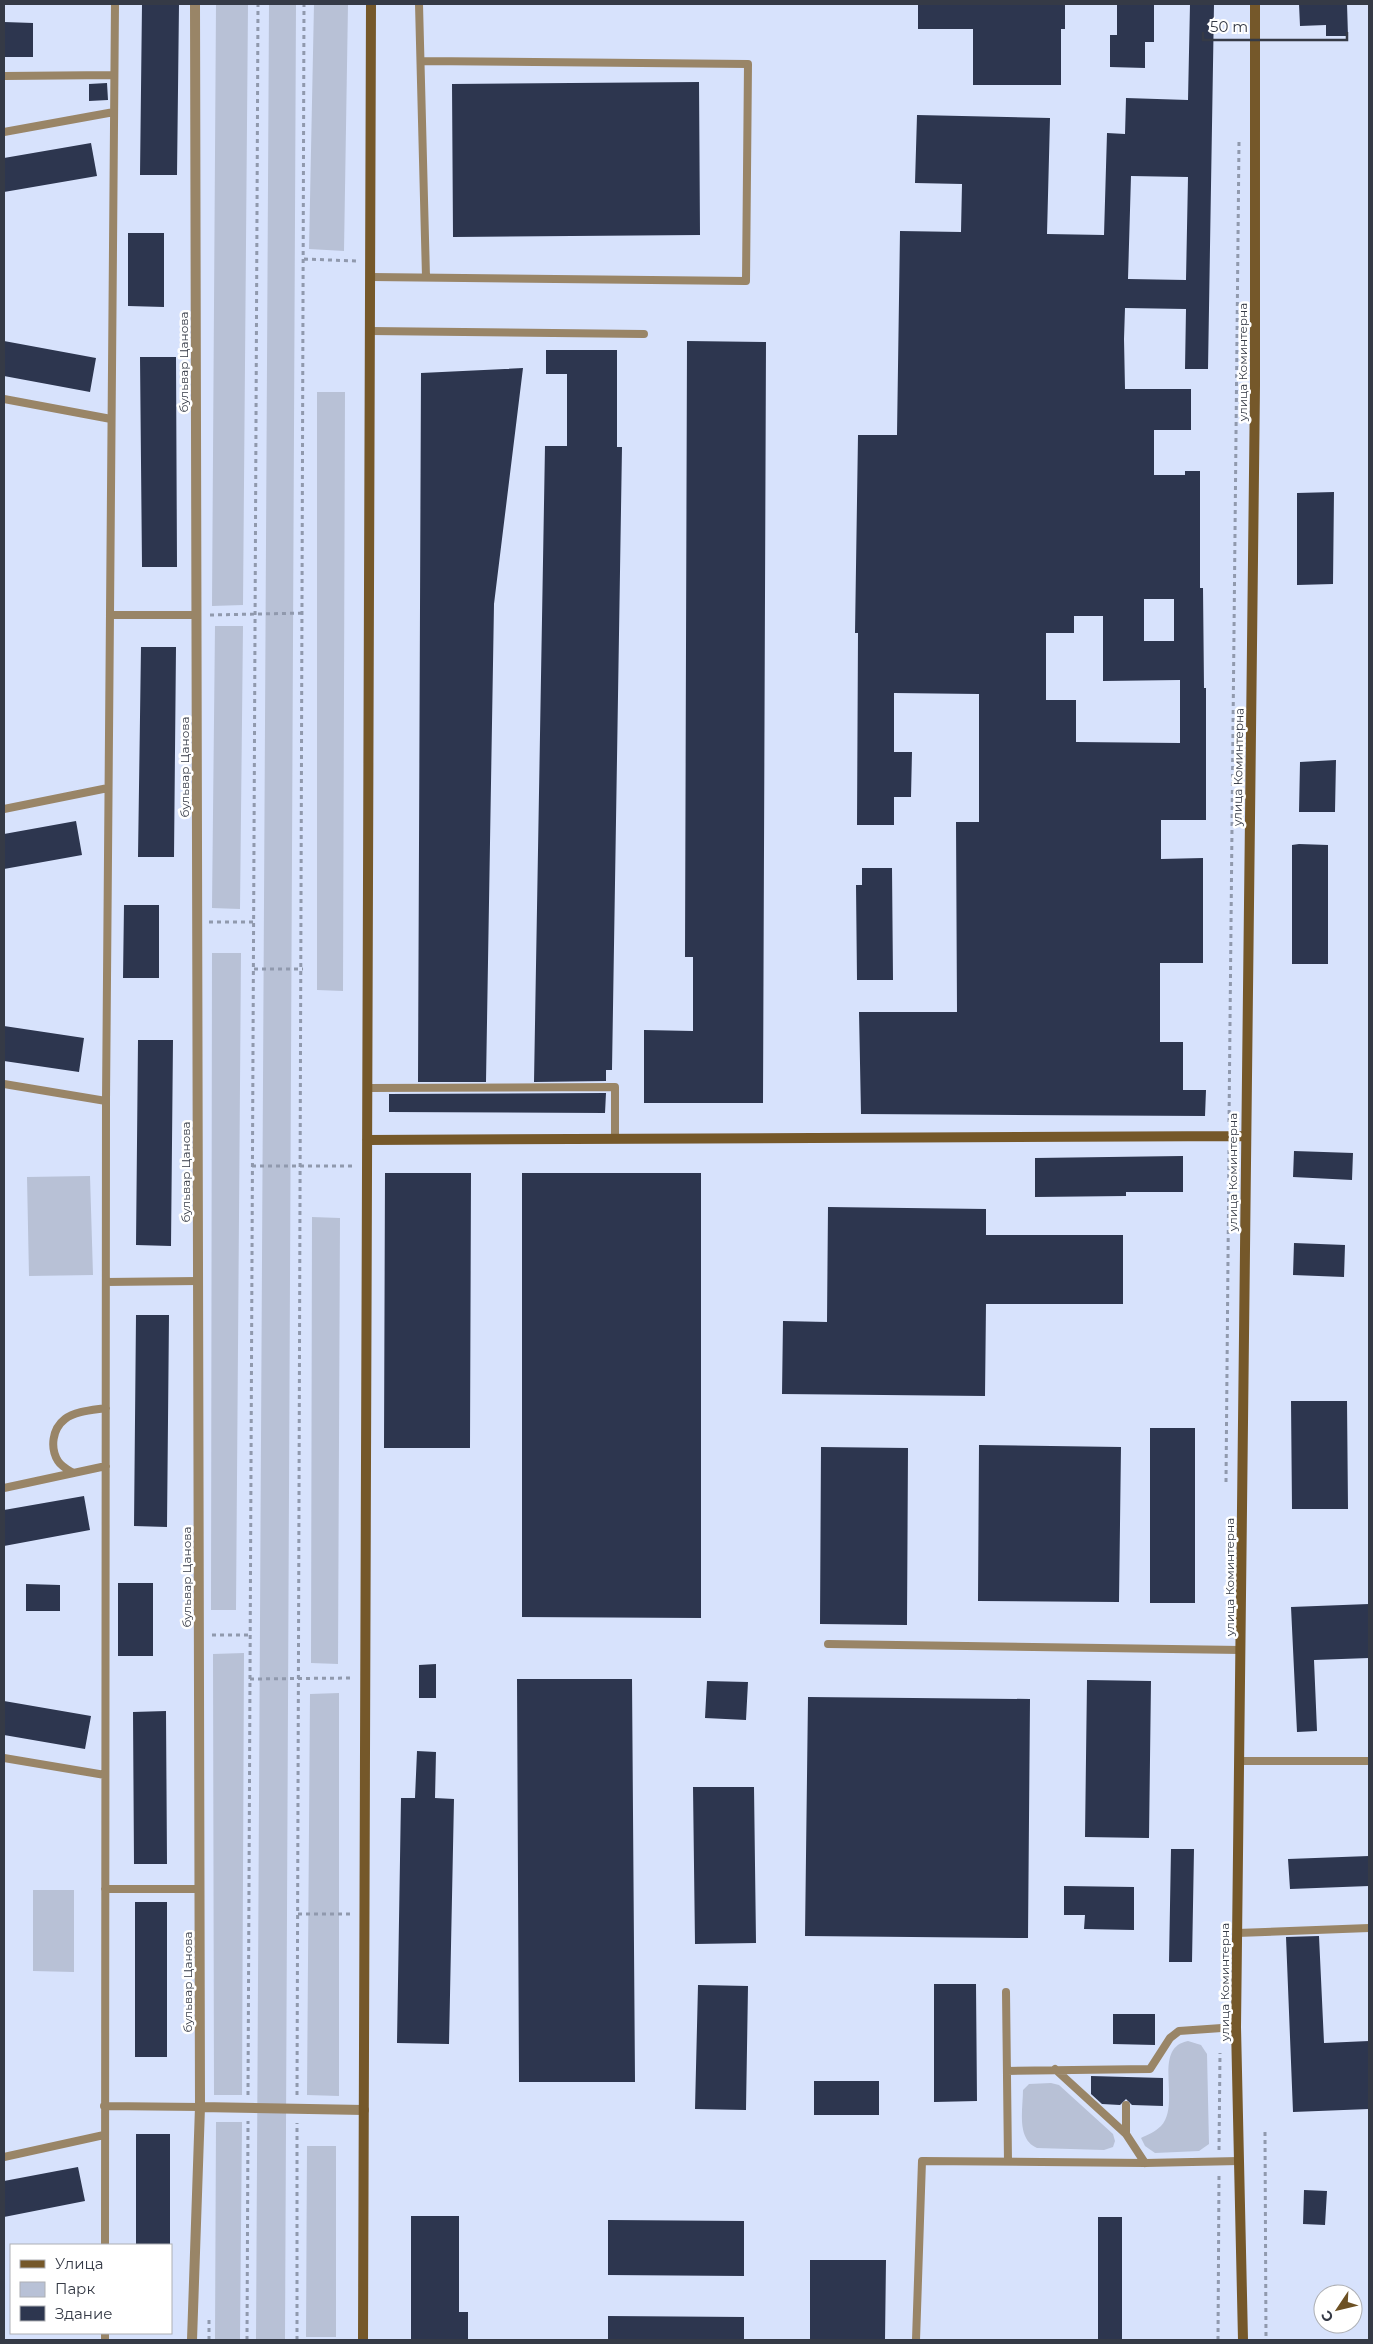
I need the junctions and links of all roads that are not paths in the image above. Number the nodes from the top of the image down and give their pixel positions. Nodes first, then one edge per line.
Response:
1 (115, 4) edge
2 (195, 4) edge
3 (371, 4) edge
4 (419, 4) edge
5 (1255, 4) edge
6 (420, 61) junction
7 (114, 75) junction
8 (4, 76) edge
9 (114, 112) junction
10 (4, 132) edge
11 (370, 277) junction
12 (426, 277) junction
13 (370, 331) junction
14 (644, 334) dead end
15 (4, 399) edge
16 (111, 419) junction
17 (110, 615) junction
18 (196, 615) junction
19 (108, 788) junction
20 (4, 809) edge
21 (4, 1084) edge
22 (368, 1088) junction
23 (106, 1100) junction
24 (1245, 1136) junction
25 (367, 1140) junction
26 (615, 1140) junction
27 (198, 1281) junction
28 (106, 1282) junction
29 (106, 1408) junction
30 (106, 1466) junction
31 (73, 1473) junction
32 (4, 1488) edge
33 (828, 1644) dead end
34 (1240, 1650) junction
35 (4, 1758) edge
36 (1369, 1760) edge
37 (1239, 1761) junction
38 (105, 1775) junction
39 (105, 1889) junction
40 (200, 1890) junction
41 (1369, 1928) edge
42 (1237, 1933) junction
43 (1006, 1992) dead end
44 (1236, 2027) junction
45 (1055, 2069) junction
46 (1007, 2071) junction
47 (1126, 2105) dead end
48 (104, 2106) junction
49 (200, 2107) junction
50 (364, 2110) junction
51 (1126, 2134) junction
52 (104, 2136) junction
53 (4, 2157) edge
54 (1008, 2161) junction
55 (1239, 2161) junction
56 (1145, 2163) junction
57 (105, 2244) edge
58 (192, 2340) edge
59 (363, 2340) edge
60 (916, 2340) edge
61 (1243, 2340) edge

1 - 7 lane
2 - 18 street, бульвар Цанова
3 - 11 street
4 - 6 lane
5 - 24 street, улица Коминтерна
6 - 12 lane
6 - 12 lane
7 - 8 lane
7 - 9 lane
9 - 10 lane
9 - 16 lane
11 - 12 lane
11 - 13 street
13 - 14 lane
13 - 22 street
15 - 16 lane
16 - 17 lane
17 - 18 lane
17 - 19 lane
18 - 27 street, бульвар Цанова
19 - 20 lane
19 - 23 lane
21 - 23 lane
22 - 25 street
22 - 26 lane
23 - 28 lane
24 - 26 street
24 - 34 street, улица Коминтерна
25 - 26 street
25 - 50 street
27 - 28 lane
27 - 40 street, бульвар Цанова
28 - 29 lane
29 - 30 lane
29 - 31 lane
30 - 31 lane
30 - 38 lane
31 - 32 lane
33 - 34 lane
34 - 37 street, улица Коминтерна
35 - 38 lane
36 - 37 lane
37 - 42 street, улица Коминтерна
38 - 39 lane
39 - 40 lane
39 - 48 lane
40 - 49 street, бульвар Цанова
41 - 42 lane
42 - 44 street, улица Коминтерна
43 - 46 lane
44 - 45 lane
44 - 55 street, улица Коминтерна
45 - 46 lane
45 - 51 lane
46 - 54 lane
47 - 51 lane
48 - 49 lane
48 - 52 lane
49 - 50 street
49 - 58 street, бульвар Цанова
50 - 59 street
51 - 56 lane
52 - 53 lane
52 - 57 lane
54 - 56 lane
54 - 60 lane
55 - 56 lane
55 - 61 street, улица Коминтерна

